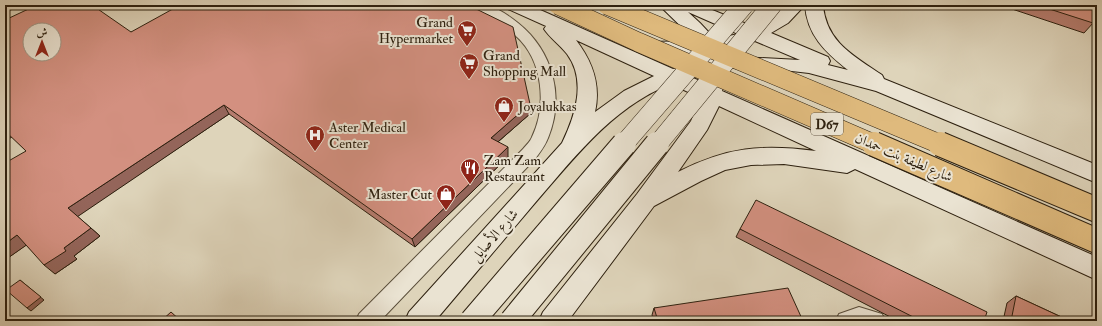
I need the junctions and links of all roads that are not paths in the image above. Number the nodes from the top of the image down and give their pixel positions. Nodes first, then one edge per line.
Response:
1 (10, 5) edge
2 (475, 5) edge
3 (514, 5) edge
4 (558, 5) edge
5 (607, 5) edge
6 (668, 5) edge
7 (685, 5) edge
8 (744, 5) edge
9 (772, 5) edge
10 (796, 5) edge
11 (814, 5) edge
12 (5, 8) edge
13 (714, 11) edge
14 (532, 14) junction
15 (754, 34) junction
16 (715, 44) junction
17 (723, 64) junction
18 (670, 76) junction
19 (884, 86) junction
20 (712, 96) junction
21 (570, 149) junction
22 (863, 163) junction
23 (1097, 174) edge
24 (645, 201) junction
25 (1097, 210) edge
26 (1097, 241) edge
27 (1097, 269) edge
28 (366, 321) edge
29 (418, 321) edge
30 (472, 321) edge
31 (512, 321) edge
32 (552, 321) edge
33 (846, 321) edge
34 (875, 321) edge

1 - 12 street
2 - 28 street
3 - 14 street
4 - 26 main road, شارع لطيفة بنت حمدان / D67, bridge
5 - 25 main road, شارع لطيفة بنت حمدان / D67, bridge
6 - 16 street
7 - 13 street
8 - 30 street, bridge
9 - 31 street, bridge
10 - 15 street
11 - 19 street
13 - 15 street
13 - 16 street
14 - 16 street
14 - 18 street
14 - 21 street
15 - 16 street
15 - 19 street
16 - 17 street
17 - 18 street
17 - 19 street
17 - 20 street
17 - 22 street
18 - 20 street
18 - 21 street
19 - 23 street
20 - 22 street
20 - 24 street
21 - 29 street, شارع الأصايل
22 - 24 street
22 - 27 street
24 - 32 street
33 - 34 street

